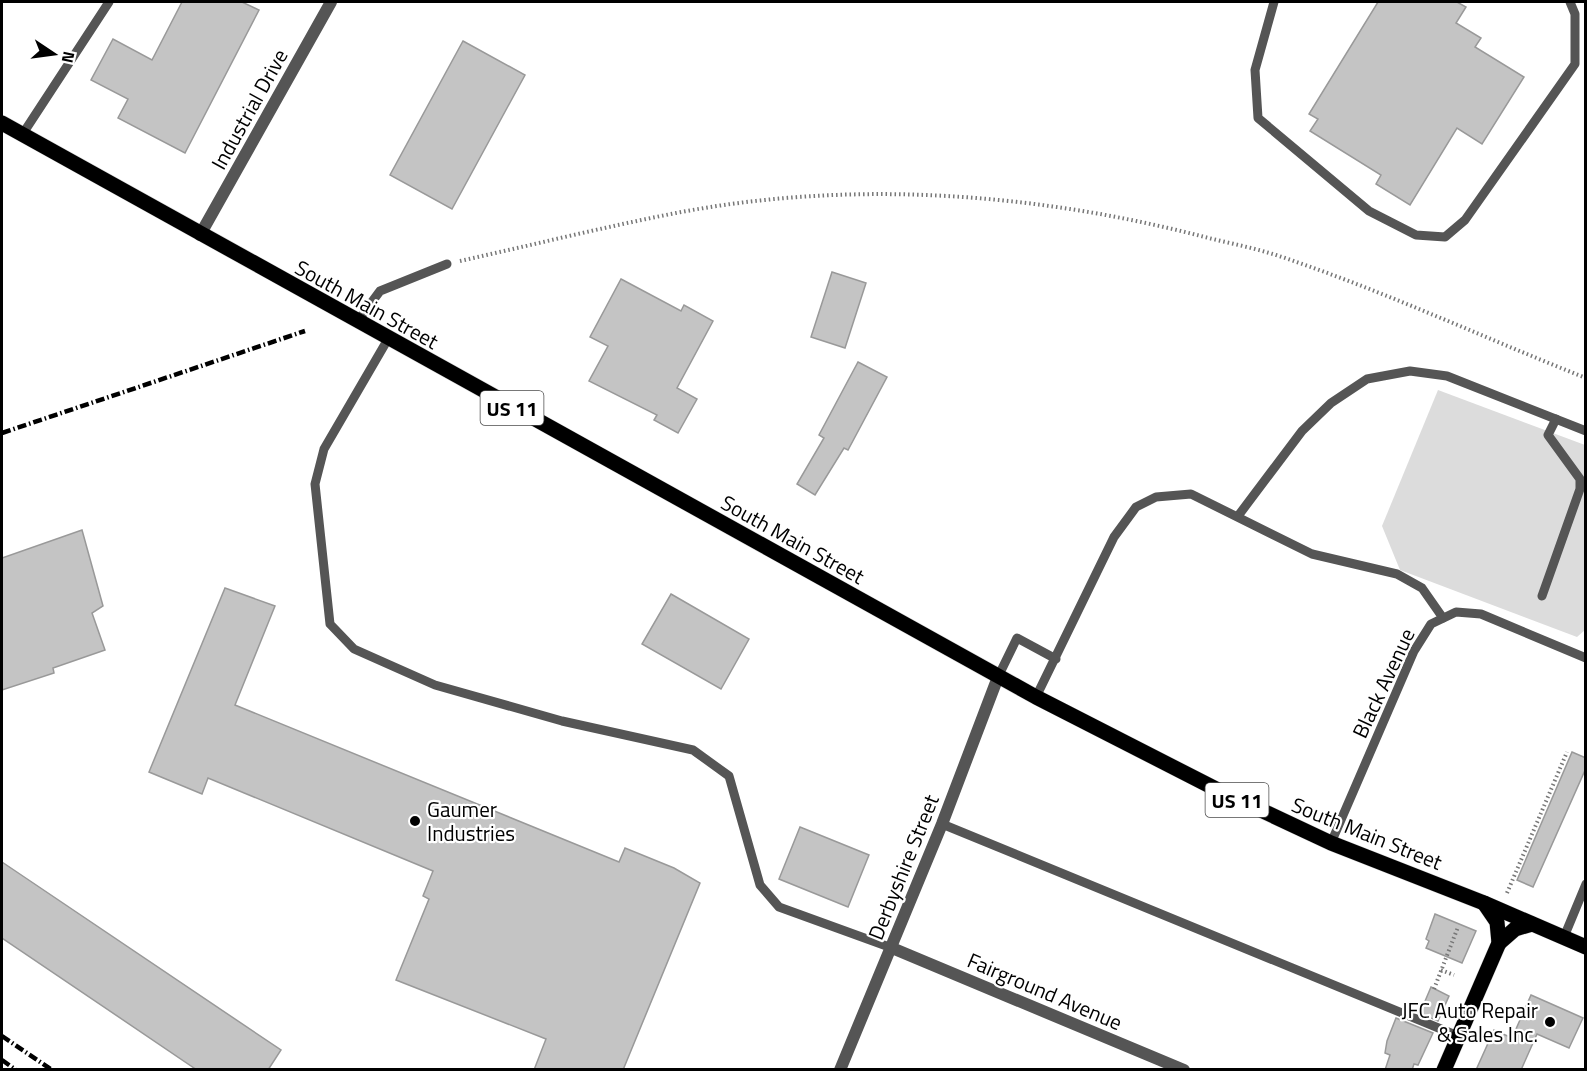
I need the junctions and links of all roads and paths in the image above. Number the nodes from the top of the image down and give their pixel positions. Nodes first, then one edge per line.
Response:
1 (109, 2) edge
2 (331, 2) edge
3 (1274, 2) edge
4 (1570, 2) edge
5 (2, 123) edge
6 (22, 135) junction
7 (200, 235) junction
8 (447, 264) joint
9 (357, 322) junction
10 (388, 339) junction
11 (1586, 378) edge
12 (1556, 419) junction
13 (1586, 431) edge
14 (1238, 516) junction
15 (1542, 596) dead end
16 (1443, 618) junction
17 (1056, 658) junction
18 (1586, 658) edge
19 (998, 677) junction
20 (1036, 697) junction
21 (1567, 752) dead end
22 (942, 824) junction
23 (1331, 843) junction
24 (1585, 888) edge
25 (1507, 893) dead end
26 (1484, 903) junction
27 (1532, 924) junction
28 (1458, 927) dead end
29 (1564, 937) junction
30 (1498, 943) junction
31 (1586, 947) edge
32 (892, 948) junction
33 (1441, 970) junction
34 (1454, 975) dead end
35 (1434, 988) dead end
36 (1458, 1036) junction
37 (840, 1070) edge
38 (1184, 1070) edge
39 (1444, 1070) edge

1 - 6 lane
2 - 7 street, Industrial Drive
3 - 4 lane
5 - 6 main road, South Main Street / US 11
6 - 7 main road, South Main Street / US 11
7 - 9 main road, South Main Street / US 11
8 - 9 lane
8 - 11 path
9 - 10 main road, South Main Street / US 11
10 - 19 main road, South Main Street / US 11
10 - 32 lane
12 - 13 lane
12 - 14 lane
12 - 15 lane
14 - 16 lane
14 - 17 lane
16 - 18 lane, Black Avenue
16 - 23 lane, Black Avenue
17 - 19 lane
17 - 20 lane
19 - 20 main road, South Main Street / US 11
19 - 22 street, Derbyshire Street
20 - 23 main road, South Main Street / US 11
21 - 25 path
22 - 32 street, Derbyshire Street
22 - 36 lane
23 - 26 main road, South Main Street / US 11
24 - 29 lane
26 - 27 main road, South Main Street / US 11
26 - 30 main road
27 - 29 main road, South Main Street / US 11
27 - 30 main road
28 - 33 path
29 - 31 main road, South Main Street / US 11
30 - 36 main road
32 - 37 street, Derbyshire Street
32 - 38 street, Fairground Avenue
33 - 34 path
33 - 35 path
36 - 39 main road

